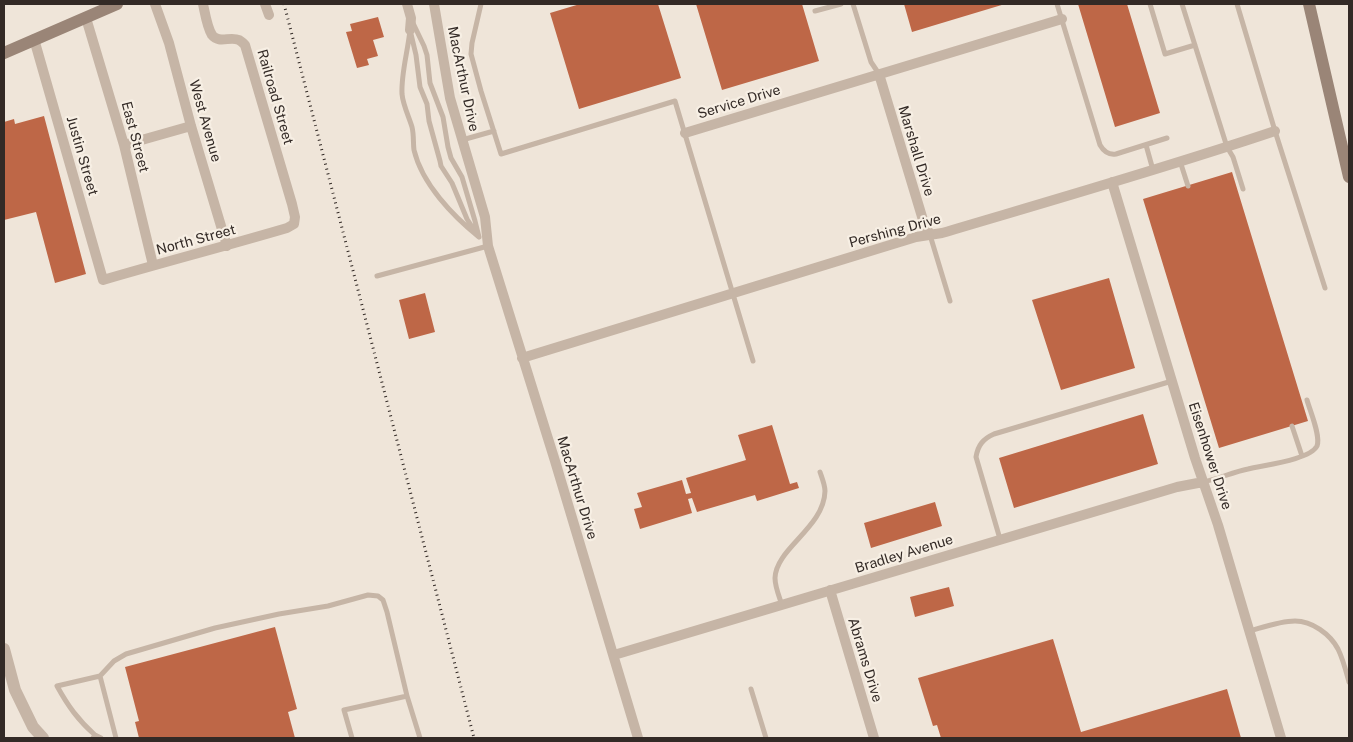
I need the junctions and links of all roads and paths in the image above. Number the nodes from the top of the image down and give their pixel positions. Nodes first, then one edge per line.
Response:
1 (156, 4) edge
2 (203, 4) edge
3 (266, 4) edge
4 (407, 4) edge
5 (434, 4) edge
6 (481, 4) edge
7 (841, 4) edge
8 (853, 4) edge
9 (1057, 4) edge
10 (1150, 4) edge
11 (1182, 4) edge
12 (1237, 4) edge
13 (1310, 4) edge
14 (112, 5) edge
15 (815, 11) dead end
16 (269, 15) dead end
17 (86, 18) junction
18 (411, 18) junction
19 (1062, 19) junction
20 (410, 30) junction
21 (34, 39) junction
22 (1195, 45) junction
23 (4, 53) edge
24 (879, 74) junction
25 (192, 126) junction
26 (494, 131) junction
27 (1275, 131) junction
28 (685, 133) junction
29 (1167, 138) dead end
30 (462, 140) junction
31 (124, 145) junction
32 (1146, 145) junction
33 (1227, 147) junction
34 (1180, 161) junction
35 (1153, 170) junction
36 (1349, 177) edge
37 (1112, 182) junction
38 (1188, 186) dead end
39 (1243, 189) dead end
40 (294, 224) joint
41 (930, 235) junction
42 (479, 238) junction
43 (227, 246) junction
44 (488, 246) junction
45 (153, 265) junction
46 (376, 276) dead end
47 (104, 280) joint
48 (1325, 288) dead end
49 (732, 293) junction
50 (950, 300) dead end
51 (522, 358) junction
52 (753, 360) dead end
53 (1172, 380) junction
54 (1307, 400) dead end
55 (1292, 426) dead end
56 (1302, 456) junction
57 (820, 472) dead end
58 (1203, 482) junction
59 (1000, 540) junction
60 (830, 590) junction
61 (782, 605) junction
62 (1249, 631) junction
63 (614, 654) junction
64 (5, 657) edge
65 (100, 676) junction
66 (1349, 682) edge
67 (751, 689) dead end
68 (408, 696) junction
69 (96, 737) edge
70 (43, 738) edge
71 (116, 738) edge
72 (352, 738) edge
73 (420, 738) edge
74 (638, 738) edge
75 (766, 738) edge
76 (874, 738) edge
77 (1281, 738) edge

1 - 25 street, West Avenue
2 - 40 street, Railroad Street
3 - 16 street
4 - 18 street
5 - 30 street, MacArthur Drive
6 - 26 lane
7 - 15 lane
8 - 24 lane
9 - 19 lane
10 - 22 lane
11 - 22 lane
12 - 27 lane
13 - 36 main road
14 - 17 main road
17 - 21 main road
17 - 31 street, East Street
18 - 20 street
18 - 42 lane
19 - 24 street, Service Drive
19 - 32 lane
20 - 42 lane
20 - 42 lane
21 - 23 main road
21 - 47 street, Justin Street
22 - 33 lane
24 - 28 street, Service Drive
24 - 41 street, Marshall Drive
25 - 31 street
25 - 43 street, West Avenue
26 - 28 lane, Service Drive
26 - 30 lane
27 - 33 street, Pershing Drive
27 - 48 lane
28 - 49 lane
29 - 32 lane
30 - 44 street, MacArthur Drive
31 - 45 street, East Street
32 - 35 lane
33 - 34 street, Pershing Drive
33 - 39 lane
34 - 35 street, Pershing Drive
34 - 38 lane
35 - 37 street, Pershing Drive
37 - 41 street, Pershing Drive
37 - 53 street, Eisenhower Drive
40 - 43 street, North Street
41 - 49 street, Pershing Drive
41 - 50 lane
42 - 44 street
43 - 45 street, North Street
44 - 46 lane
44 - 51 street, MacArthur Drive
45 - 47 street, North Street
49 - 51 street, Pershing Drive
49 - 52 lane
51 - 63 street, MacArthur Drive
53 - 58 street, Eisenhower Drive
53 - 59 lane
54 - 56 lane
55 - 56 lane
56 - 58 lane
57 - 61 lane
58 - 59 street, Bradley Avenue
58 - 62 street, Eisenhower Drive
59 - 60 street, Bradley Avenue
60 - 61 street, Bradley Avenue
60 - 76 street, Abrams Drive
61 - 63 street, Bradley Avenue
62 - 66 lane
62 - 77 street, Eisenhower Drive
63 - 74 street, MacArthur Drive
64 - 70 street
65 - 68 lane
65 - 69 lane
65 - 71 lane
67 - 75 lane
68 - 72 lane
68 - 73 lane

